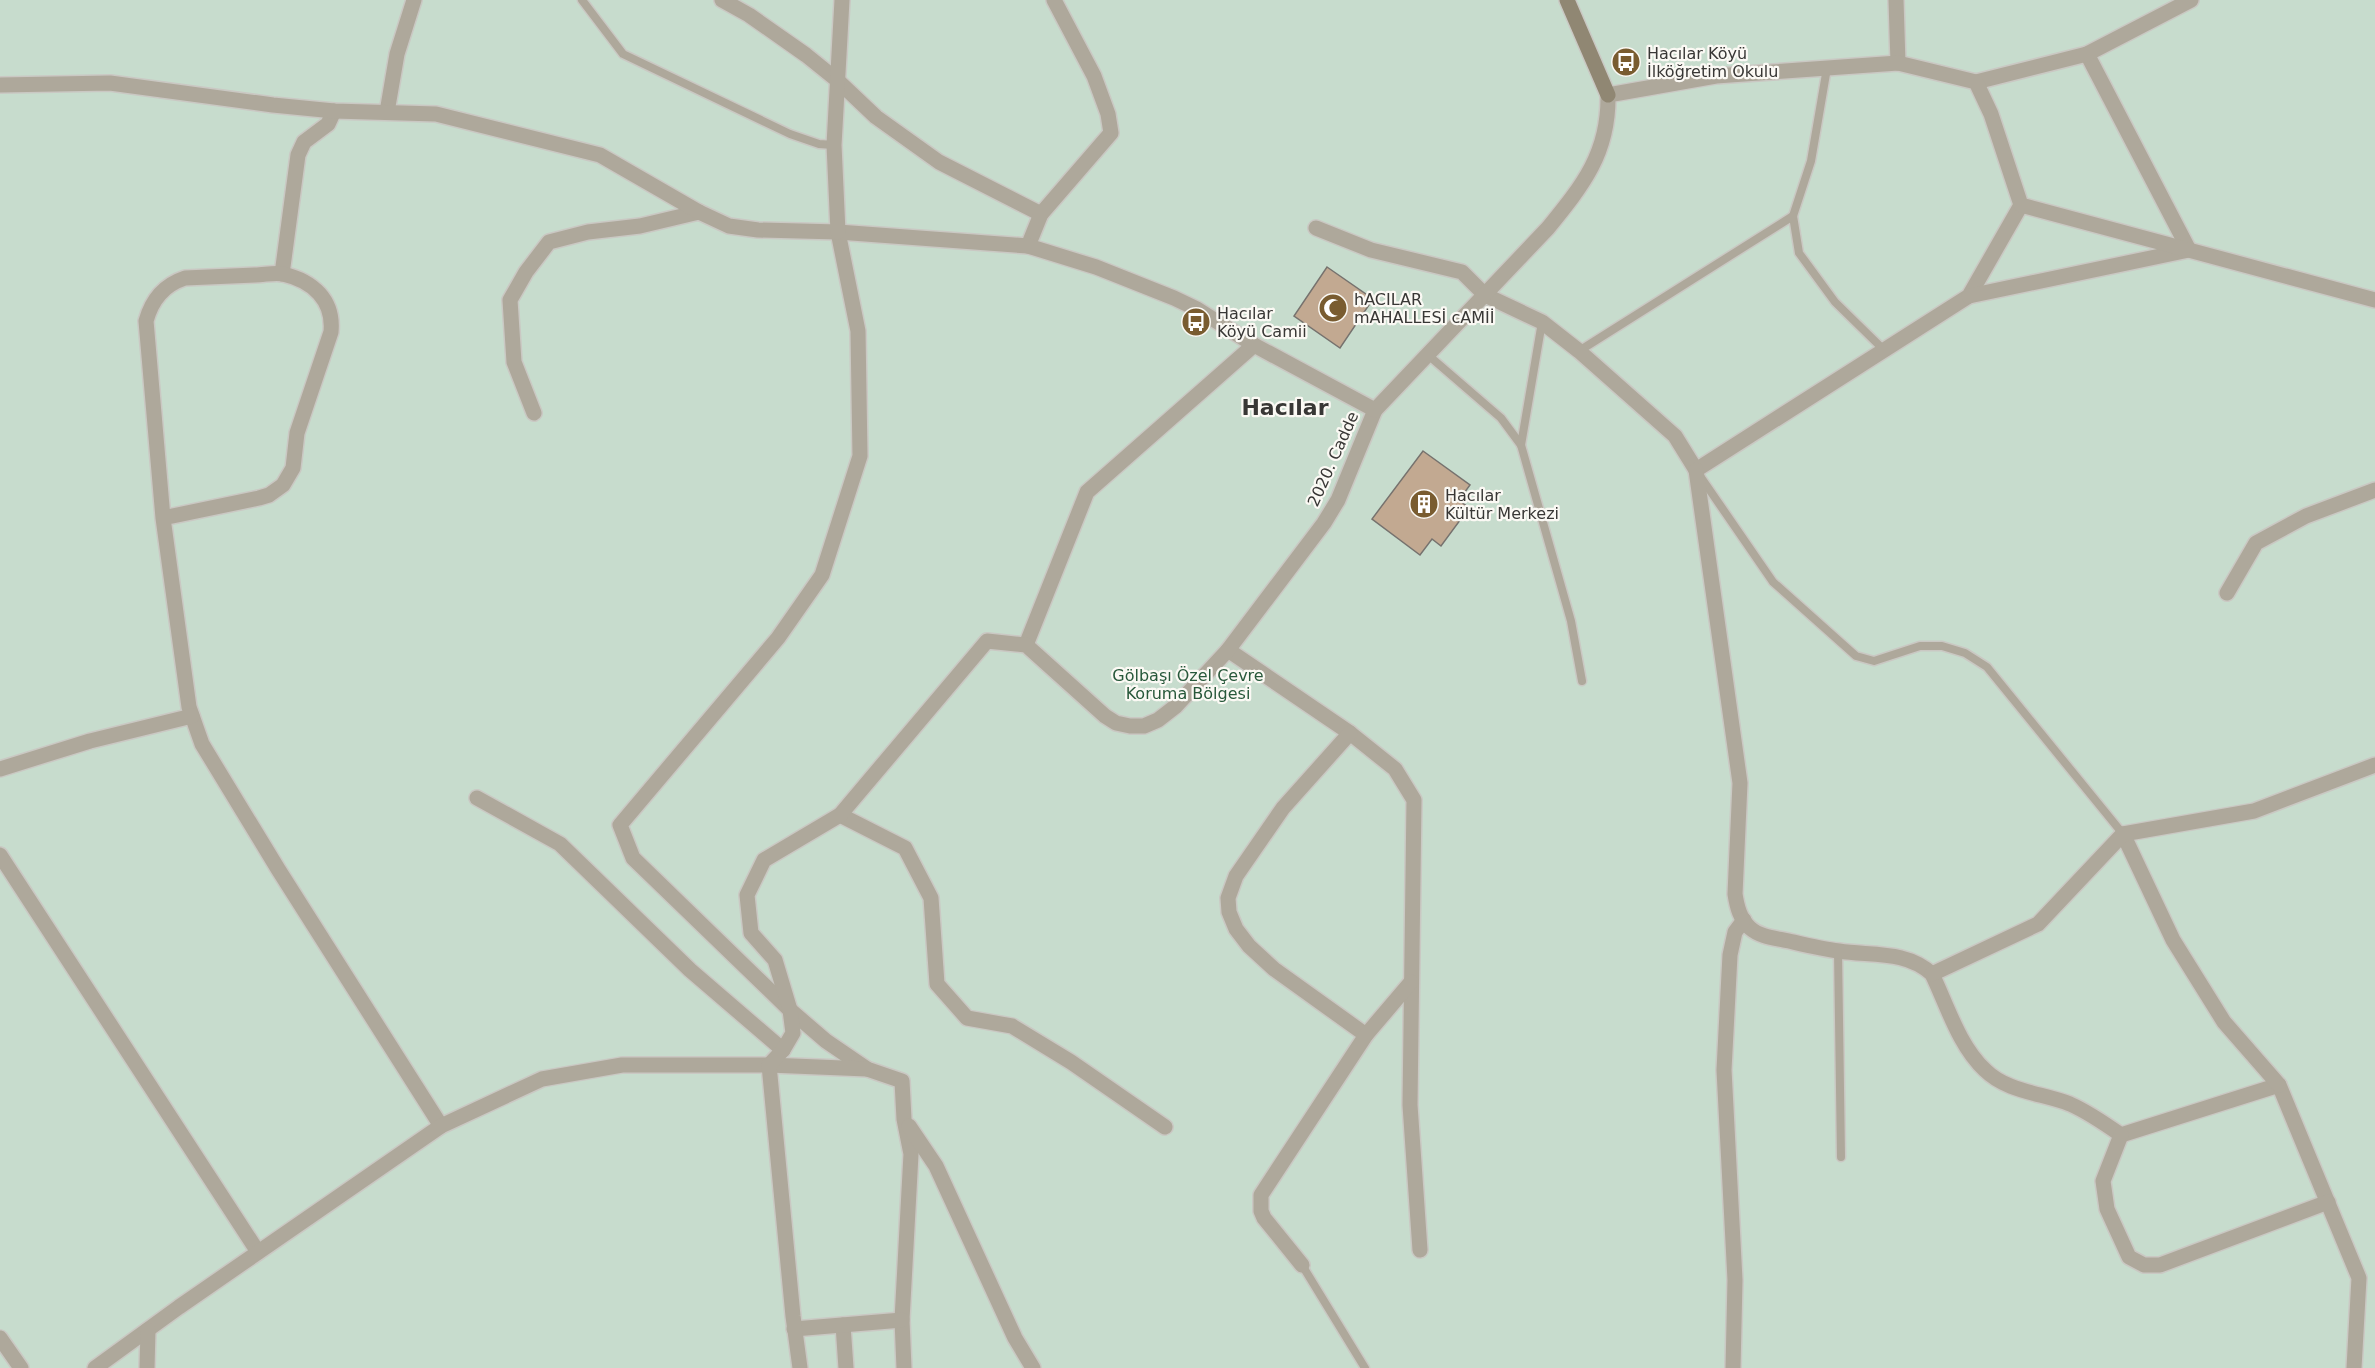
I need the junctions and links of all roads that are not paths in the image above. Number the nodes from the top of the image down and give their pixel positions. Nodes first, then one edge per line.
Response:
1 (414, 0) edge
2 (582, 0) edge
3 (722, 0) edge
4 (842, 0) edge
5 (1054, 0) edge
6 (1567, 0) edge
7 (1896, 0) edge
8 (2191, 0) edge
9 (2087, 54) junction
10 (1898, 63) junction
11 (1827, 68) junction
12 (837, 80) junction
13 (1976, 82) junction
14 (0, 85) edge
15 (1608, 94) junction
16 (334, 111) junction
17 (387, 112) junction
18 (834, 145) junction
19 (2021, 206) junction
20 (699, 212) junction
21 (1041, 214) junction
22 (1793, 216) junction
23 (1316, 228) dead end
24 (838, 232) junction
25 (1028, 246) junction
26 (2189, 250) junction
27 (282, 274) junction
28 (1485, 295) junction
29 (1969, 296) junction
30 (2375, 300) edge
31 (1542, 322) junction
32 (1254, 345) junction
33 (1884, 350) junction
34 (1579, 351) junction
35 (1428, 355) junction
36 (1375, 410) junction
37 (534, 414) dead end
38 (1521, 445) junction
39 (1696, 470) junction
40 (2375, 490) edge
41 (163, 518) junction
42 (2227, 592) dead end
43 (1026, 645) junction
44 (1228, 650) junction
45 (1582, 681) dead end
46 (192, 716) junction
47 (1350, 733) junction
48 (2375, 765) edge
49 (0, 769) edge
50 (477, 798) dead end
51 (840, 815) junction
52 (2123, 834) junction
53 (0, 855) edge
54 (1744, 920) junction
55 (1838, 951) junction
56 (1932, 974) junction
57 (1412, 982) junction
58 (790, 1010) junction
59 (1366, 1035) junction
60 (783, 1050) junction
61 (769, 1065) junction
62 (867, 1069) junction
63 (2279, 1085) junction
64 (904, 1119) junction
65 (441, 1126) junction
66 (1165, 1127) dead end
67 (2121, 1135) junction
68 (1842, 1157) dead end
69 (2328, 1202) junction
70 (1420, 1250) dead end
71 (258, 1252) junction
72 (1302, 1265) joint
73 (903, 1320) junction
74 (843, 1325) junction
75 (794, 1329) junction
76 (147, 1330) junction
77 (0, 1338) edge
78 (21, 1368) edge
79 (95, 1368) edge
80 (147, 1368) edge
81 (800, 1368) edge
82 (846, 1368) edge
83 (904, 1368) edge
84 (1033, 1368) edge
85 (1365, 1368) edge
86 (1733, 1368) edge
87 (2354, 1368) edge

1 - 17 street
2 - 18 lane
3 - 12 street
4 - 12 street
5 - 21 street
6 - 15 main road
7 - 10 street
8 - 9 street
9 - 13 street
9 - 26 street
10 - 11 street
10 - 13 street
11 - 15 street
11 - 22 lane
12 - 18 street
12 - 21 street
13 - 19 street
14 - 16 street
15 - 28 street, 2020. Cadde
16 - 17 street
16 - 27 street
17 - 20 street
18 - 24 street
19 - 26 street
19 - 29 street
20 - 24 street
20 - 37 street
21 - 25 street
22 - 33 lane
22 - 34 lane
23 - 28 street
24 - 25 street
24 - 58 street
25 - 32 street
26 - 29 street
26 - 30 street
27 - 41 street
27 - 41 street
28 - 31 street
28 - 35 street, 2020. Cadde
29 - 33 street
31 - 34 street
31 - 38 lane
32 - 36 street
32 - 43 street
33 - 39 street
34 - 39 street
35 - 36 street, 2020. Cadde
35 - 38 lane
36 - 44 street, 2020. Cadde
38 - 45 lane
39 - 52 lane
39 - 54 street
40 - 42 street
41 - 46 street
43 - 44 street, 2020. Cadde
43 - 51 street
44 - 47 street
46 - 49 street
46 - 65 street
47 - 57 street
47 - 59 street
48 - 52 street
50 - 60 street
51 - 58 street
51 - 66 street
52 - 56 street
52 - 63 street
53 - 71 street
54 - 55 street
54 - 86 street
55 - 56 street
55 - 68 lane
56 - 67 street
57 - 59 street
57 - 70 street
58 - 60 street
58 - 62 street
59 - 72 street
60 - 61 street
61 - 62 street
61 - 65 street
61 - 75 street
62 - 64 street
63 - 67 street
63 - 69 street
64 - 73 street
64 - 84 street
65 - 71 street
67 - 69 street
69 - 87 street
71 - 76 street
72 - 85 lane
73 - 74 street
73 - 83 street
74 - 75 street
74 - 82 street
75 - 81 street
76 - 79 street
76 - 80 street
77 - 78 street

